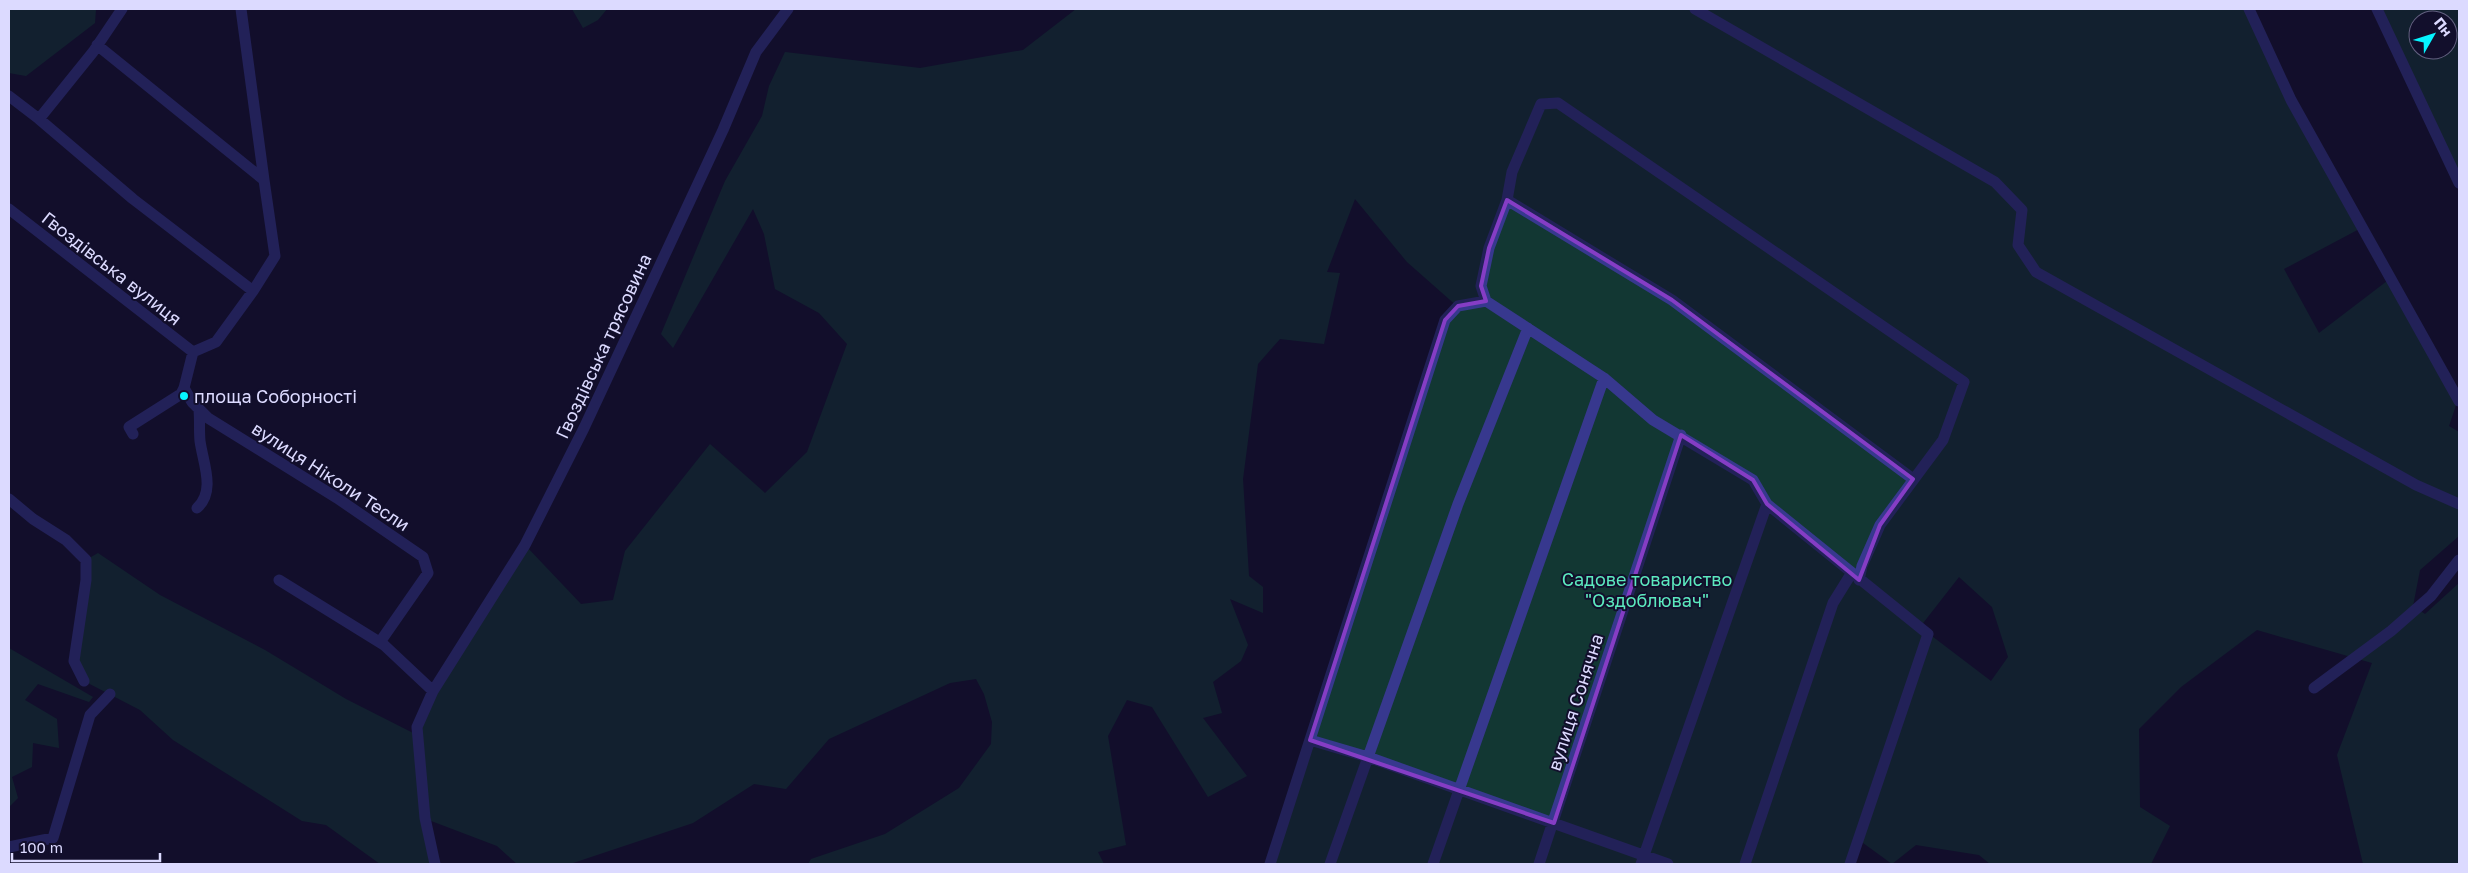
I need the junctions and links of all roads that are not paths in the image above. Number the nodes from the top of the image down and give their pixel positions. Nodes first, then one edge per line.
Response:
1 (122, 9) edge
2 (240, 9) edge
3 (788, 9) edge
4 (1695, 9) edge
5 (2249, 9) edge
6 (2377, 9) edge
7 (97, 45) junction
8 (9, 96) edge
9 (39, 119) junction
10 (264, 180) junction
11 (2459, 184) edge
12 (1508, 200) junction
13 (9, 209) edge
14 (253, 291) junction
15 (1486, 301) junction
16 (1528, 328) junction
17 (194, 351) junction
18 (1604, 378) junction
19 (184, 388) junction
20 (2459, 401) edge
21 (199, 410) junction
22 (131, 430) dead end
23 (1681, 435) junction
24 (1914, 479) junction
25 (9, 499) edge
26 (1767, 504) junction
27 (2459, 504) edge
28 (197, 508) dead end
29 (2459, 560) edge
30 (1855, 577) junction
31 (280, 580) dead end
32 (380, 642) junction
33 (84, 681) dead end
34 (2314, 688) dead end
35 (433, 691) junction
36 (110, 694) dead end
37 (1310, 740) junction
38 (1368, 757) junction
39 (1460, 790) junction
40 (1554, 823) junction
41 (9, 847) edge
42 (1642, 860) edge
43 (435, 864) edge
44 (1270, 864) edge
45 (1330, 864) edge
46 (1433, 864) edge
47 (1539, 864) edge
48 (1668, 864) edge
49 (1745, 864) edge
50 (1850, 864) edge

1 - 7 street
2 - 10 street
3 - 35 street, Гвоздівська трясовина
4 - 27 street
5 - 20 street
6 - 11 street
7 - 9 street
7 - 10 street
8 - 9 street
9 - 14 street
10 - 14 street
12 - 15 street
12 - 24 street
12 - 24 street
13 - 17 street, Гвоздівська вулиця
14 - 17 street
15 - 16 street
15 - 37 street
16 - 18 street
16 - 38 street
17 - 19 street
18 - 23 street
18 - 39 street
19 - 21 street, вулиця Ніколи Тесли
19 - 22 street
21 - 28 street
21 - 32 street, вулиця Ніколи Тесли
23 - 26 street
23 - 40 street, вулиця Сонячна
24 - 30 street
25 - 33 street
26 - 30 street
26 - 42 street
29 - 34 street
30 - 49 street
30 - 50 street
31 - 32 street
32 - 35 street
35 - 43 street, Гвоздівська трясовина
36 - 41 street
37 - 38 street
37 - 44 street
38 - 39 street
38 - 45 street
39 - 40 street
39 - 46 street
40 - 42 street
40 - 47 street, вулиця Сонячна
42 - 48 street

